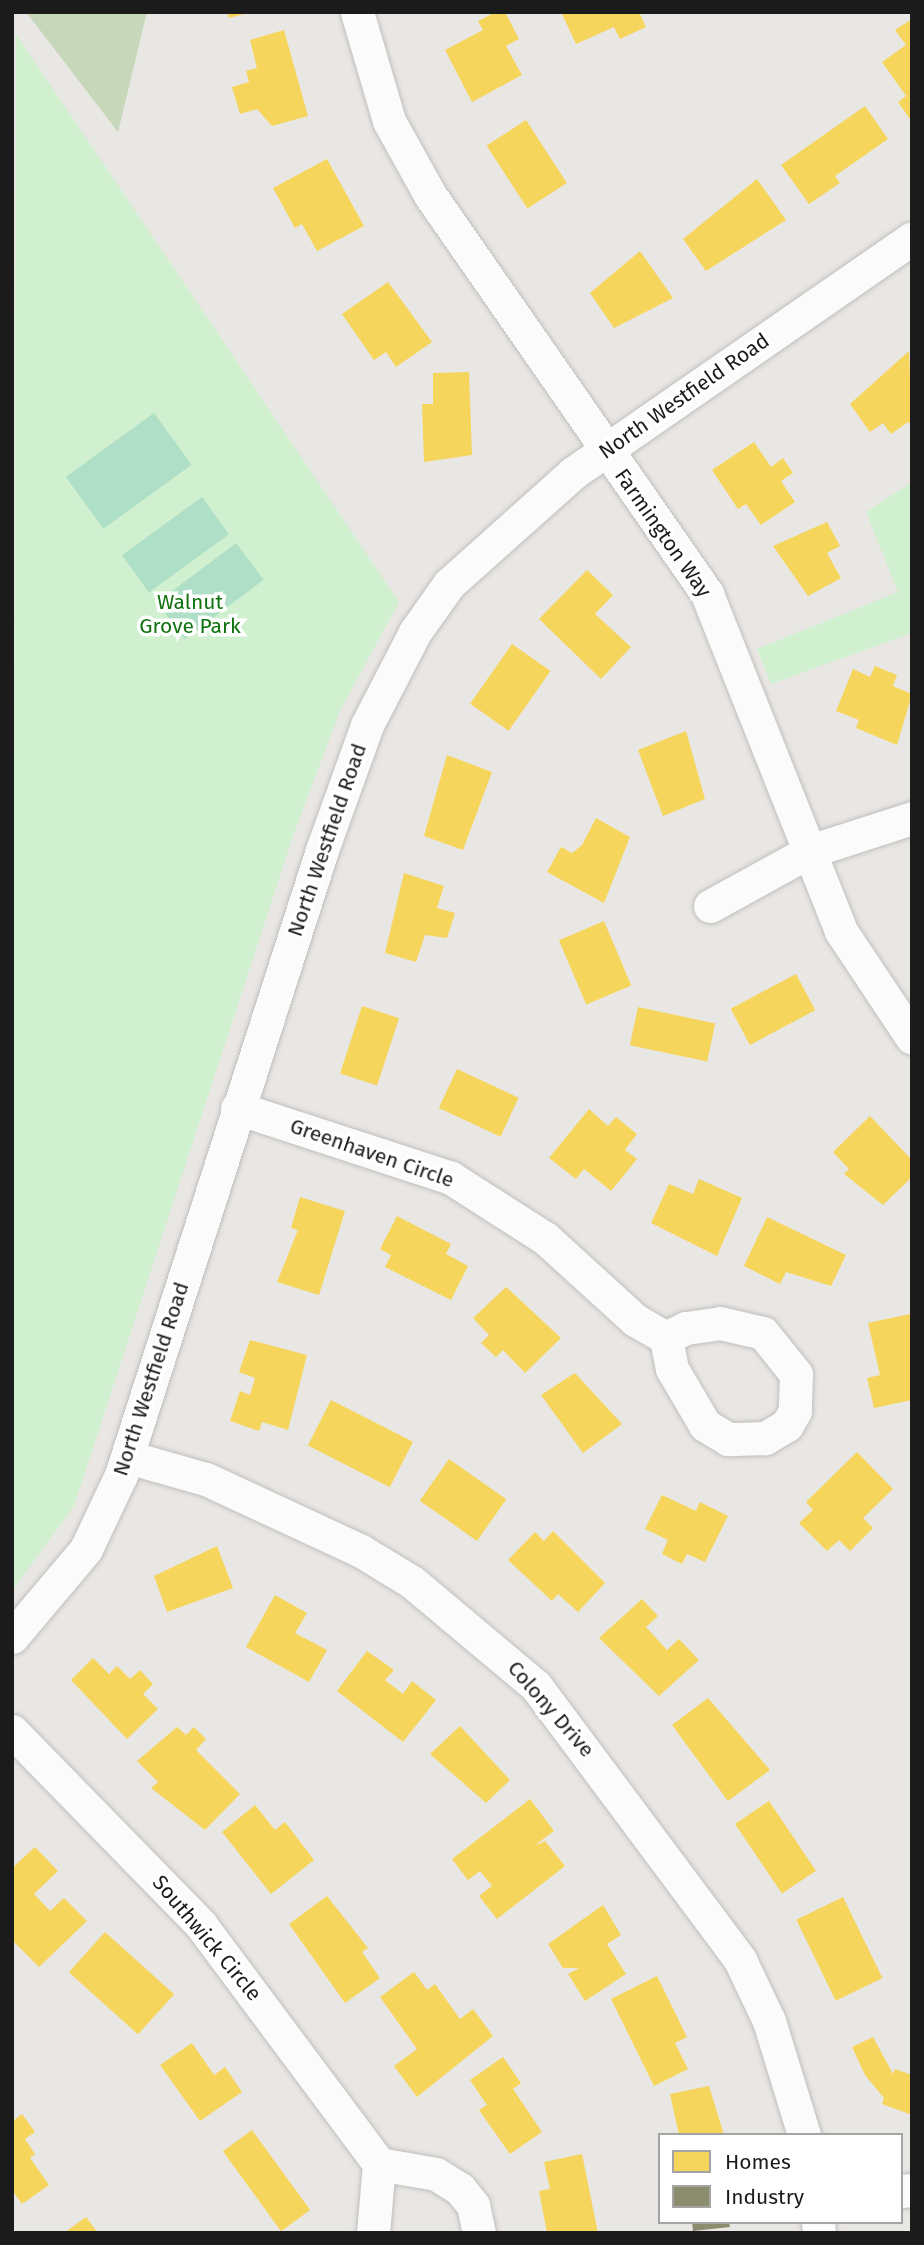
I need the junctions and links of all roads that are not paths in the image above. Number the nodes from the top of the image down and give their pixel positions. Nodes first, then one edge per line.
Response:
1 (357, 12) edge
2 (912, 238) edge
3 (605, 450) junction
4 (912, 818) edge
5 (810, 851) junction
6 (710, 906) dead end
7 (912, 1038) edge
8 (237, 1108) junction
9 (666, 1338) dead end
10 (128, 1457) junction
11 (12, 1637) edge
12 (12, 1731) edge
13 (803, 2133) edge
14 (379, 2164) junction
15 (373, 2233) edge
16 (480, 2233) edge

1 - 3 street, Farmington Way
2 - 3 street, North Westfield Road
3 - 5 street, Farmington Way
3 - 8 street, North Westfield Road
4 - 5 street
5 - 6 street
5 - 7 street, Farmington Way
8 - 9 street, Greenhaven Circle
8 - 10 street, North Westfield Road
10 - 11 street, North Westfield Road
10 - 13 street, Colony Drive
12 - 14 street, Southwick Circle
14 - 15 street
14 - 16 street

